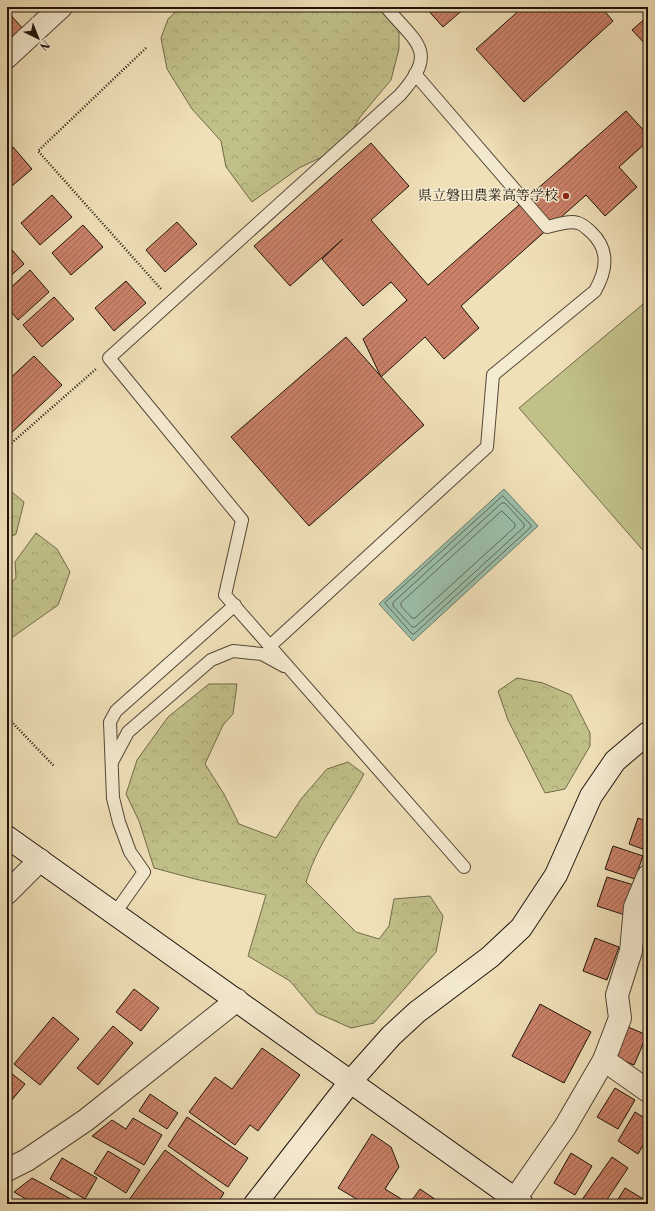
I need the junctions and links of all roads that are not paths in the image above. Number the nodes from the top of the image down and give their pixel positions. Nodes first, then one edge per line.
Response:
1 (61, 7) edge
2 (386, 7) edge
3 (7, 57) edge
4 (415, 74) junction
5 (235, 605) junction
6 (270, 646) junction
7 (290, 669) junction
8 (648, 733) edge
9 (112, 763) junction
10 (7, 837) edge
11 (40, 860) junction
12 (464, 867) dead end
13 (648, 876) edge
14 (7, 893) edge
15 (115, 913) junction
16 (237, 1000) junction
17 (604, 1060) junction
18 (351, 1081) junction
19 (648, 1091) edge
20 (7, 1170) edge
21 (519, 1202) edge
22 (255, 1204) edge

1 - 3 street
2 - 4 lane
4 - 5 lane
4 - 6 lane
5 - 6 lane
5 - 9 lane
6 - 7 lane
7 - 9 lane
7 - 12 lane
8 - 18 street
9 - 15 lane
10 - 11 street
11 - 14 street
11 - 15 street
13 - 17 street
15 - 16 street
16 - 18 street
16 - 20 street
17 - 19 street
17 - 21 street
18 - 21 street
18 - 22 street

